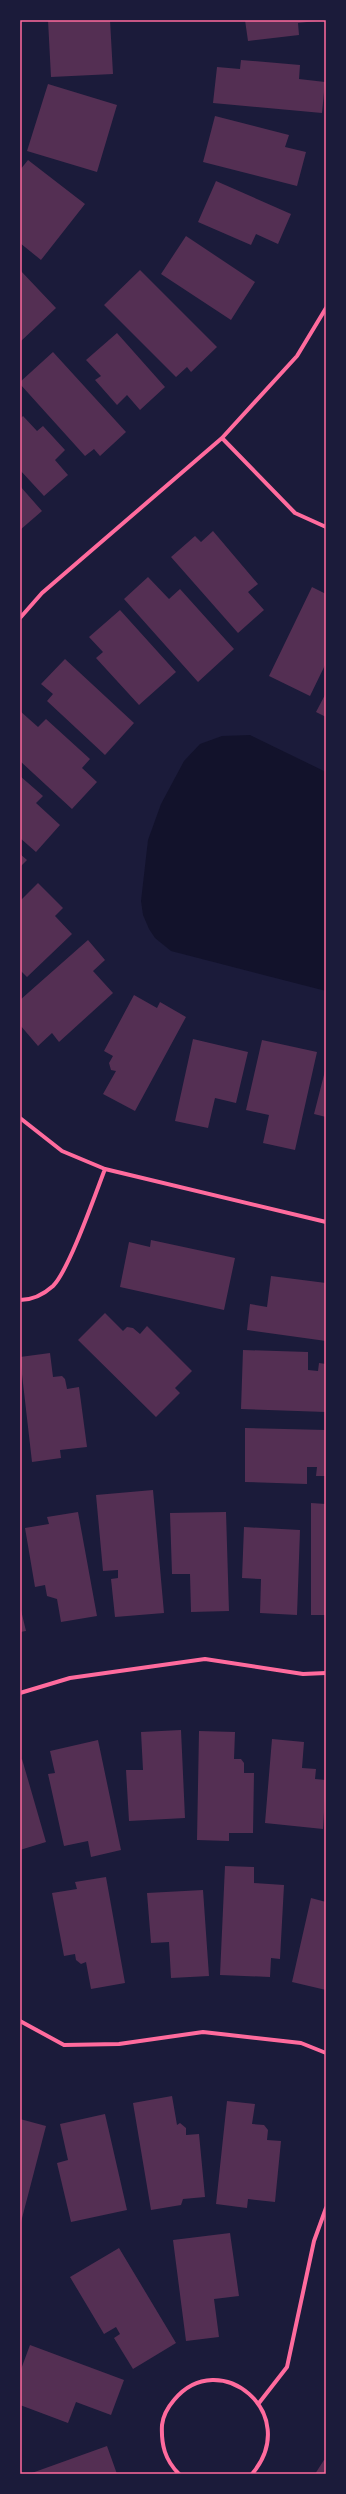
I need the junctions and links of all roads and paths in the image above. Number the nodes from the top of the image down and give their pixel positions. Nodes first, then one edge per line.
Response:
1 (326, 308) edge
2 (222, 438) junction
3 (326, 527) edge
4 (20, 618) edge
5 (20, 1119) edge
6 (105, 1169) junction
7 (326, 1222) edge
8 (20, 1300) edge
9 (326, 1673) edge
10 (20, 1693) edge
11 (20, 2020) edge
12 (326, 2053) edge
13 (326, 2208) edge
14 (259, 2403) junction
15 (179, 2474) edge
16 (252, 2474) edge

1 - 2 street
2 - 3 street
2 - 4 street
5 - 6 street
6 - 7 street
6 - 8 street
9 - 10 street
11 - 12 street
13 - 14 street
14 - 15 street
14 - 16 street

